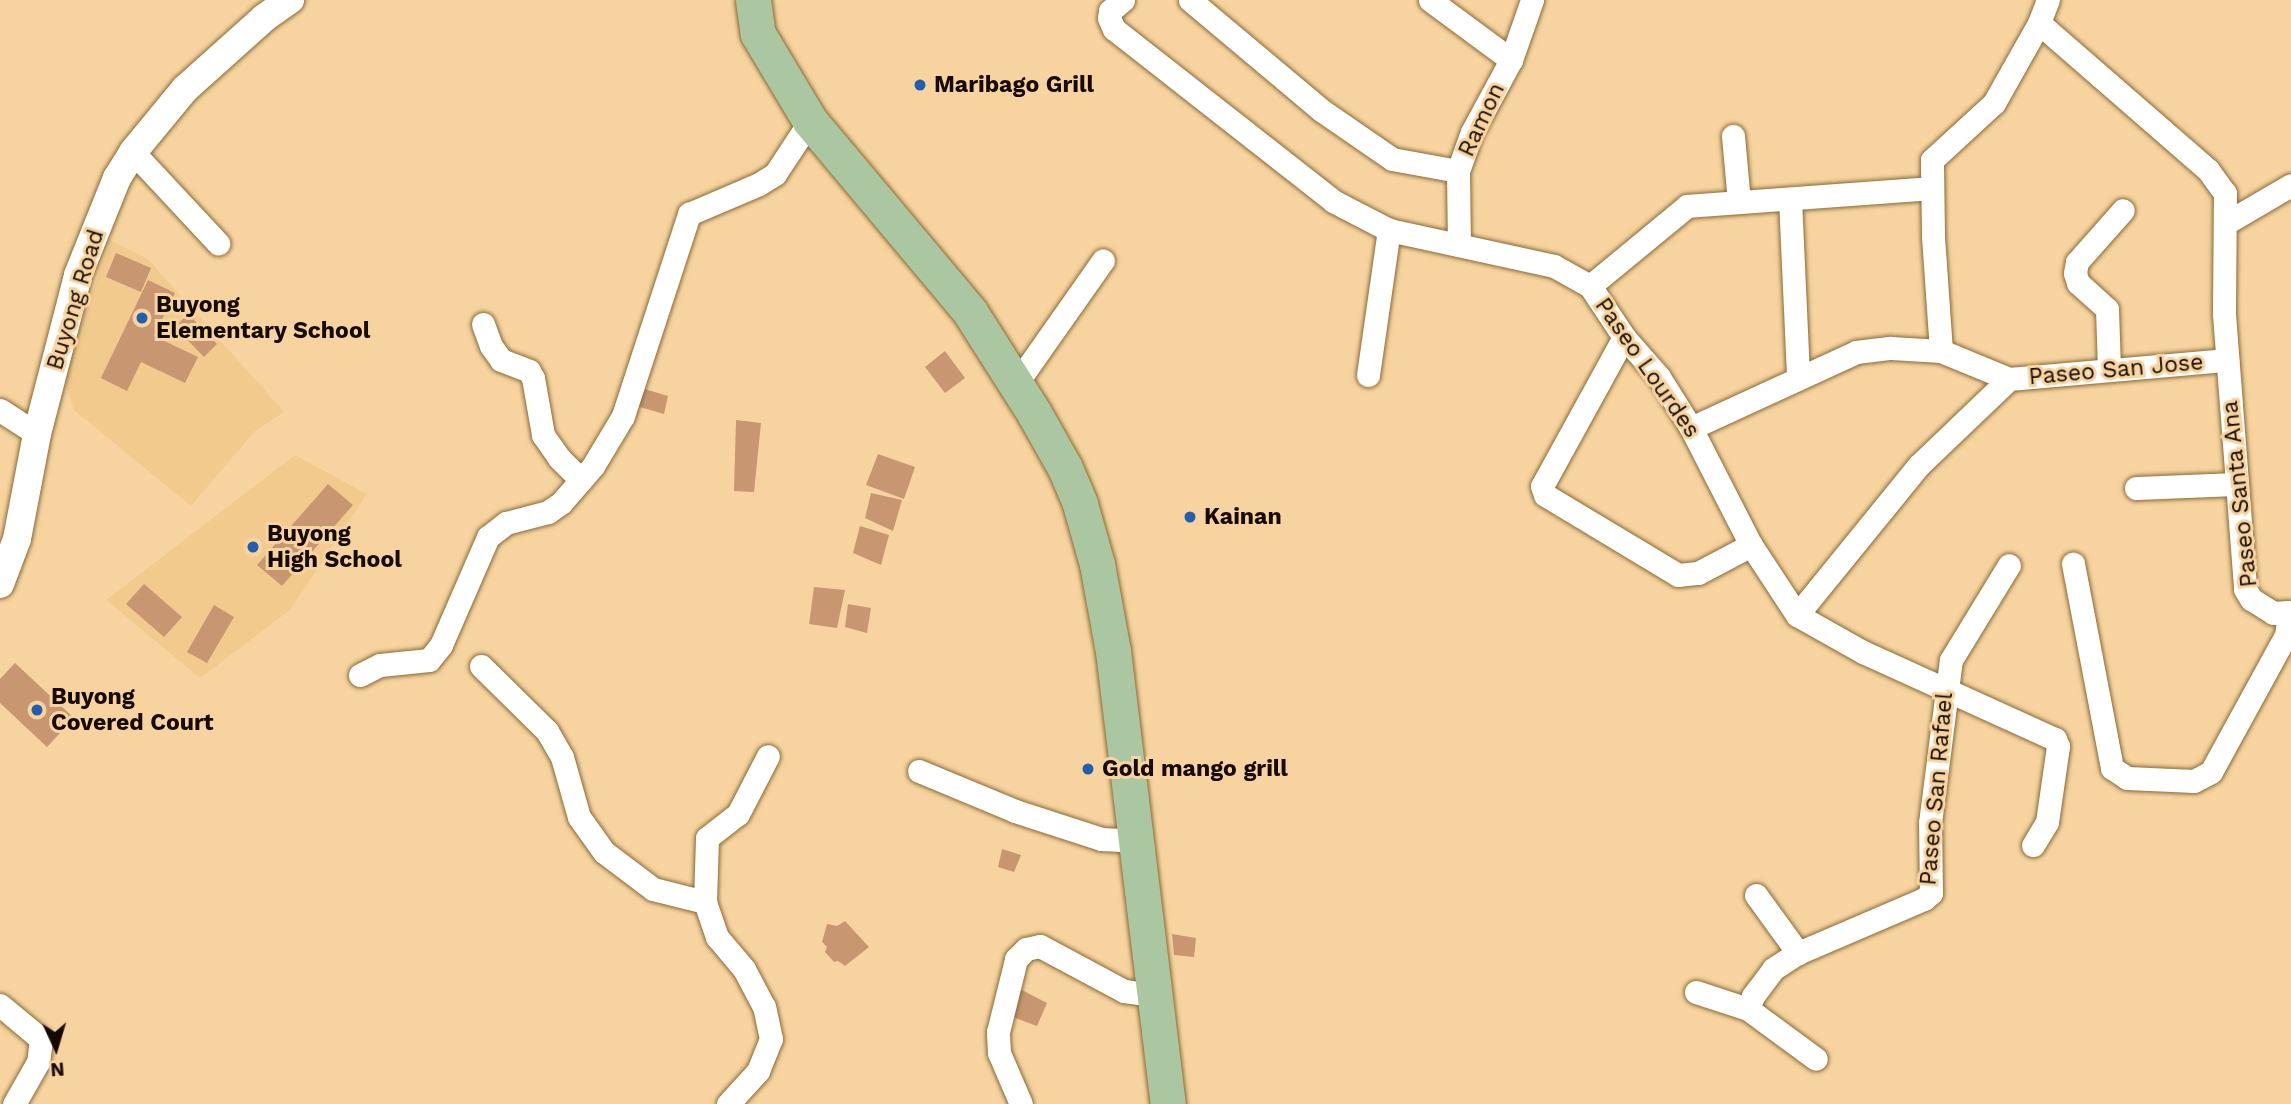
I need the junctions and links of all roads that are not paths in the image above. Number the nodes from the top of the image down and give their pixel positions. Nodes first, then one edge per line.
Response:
1 (290, 0) edge
2 (736, 0) edge
3 (1123, 0) edge
4 (1190, 0) edge
5 (1430, 0) edge
6 (1532, 0) edge
7 (2048, 0) edge
8 (756, 17) edge
9 (2039, 23) junction
10 (1511, 60) junction
11 (810, 121) junction
12 (1733, 136) dead end
13 (134, 152) junction
14 (1458, 171) junction
15 (2291, 185) edge
16 (1931, 188) junction
17 (1790, 199) junction
18 (1739, 202) junction
19 (2123, 210) dead end
20 (2226, 223) junction
21 (1389, 230) junction
22 (218, 243) dead end
23 (1459, 245) junction
24 (1103, 260) dead end
25 (1590, 286) junction
26 (483, 324) dead end
27 (1624, 337) junction
28 (1941, 351) junction
29 (2227, 360) junction
30 (2109, 369) junction
31 (1368, 375) dead end
32 (1798, 376) junction
33 (2009, 379) junction
34 (1016, 384) junction
35 (0, 410) edge
36 (1691, 428) junction
37 (37, 434) junction
38 (581, 480) junction
39 (2237, 484) junction
40 (2136, 488) dead end
41 (1751, 545) junction
42 (2073, 564) dead end
43 (2009, 565) dead end
44 (0, 584) edge
45 (2290, 612) edge
46 (1797, 615) junction
47 (481, 666) dead end
48 (360, 675) dead end
49 (1946, 687) junction
50 (768, 756) dead end
51 (919, 771) dead end
52 (1136, 841) junction
53 (2032, 845) dead end
54 (1756, 895) dead end
55 (705, 902) junction
56 (1798, 953) junction
57 (1696, 992) dead end
58 (1154, 995) junction
59 (0, 1004) edge
60 (1748, 1009) junction
61 (1816, 1059) dead end
62 (14, 1104) edge
63 (729, 1104) edge
64 (1021, 1104) edge
65 (1168, 1104) edge

1 - 13 street, Buyong Road
2 - 8 street
3 - 21 street, Paseo Lourdes
4 - 14 street
5 - 10 street
6 - 10 street, Ramon
7 - 9 street
8 - 11 main road
9 - 16 street
9 - 20 street, Paseo Santa Ana
10 - 14 street, Ramon
11 - 34 main road
11 - 38 street
12 - 18 street
13 - 22 street
13 - 37 street, Buyong Road
14 - 23 street, Ramon
15 - 20 street
16 - 17 street
16 - 28 street
17 - 18 street
17 - 32 street
18 - 25 street
19 - 30 street
20 - 29 street, Paseo Santa Ana
21 - 23 street, Paseo Lourdes
21 - 31 street
23 - 25 street, Paseo Lourdes
24 - 34 street
25 - 27 street, Paseo Lourdes
26 - 38 street
27 - 36 street, Paseo Lourdes
27 - 41 street
28 - 32 street, Paseo San Jose
28 - 33 street, Paseo San Jose
29 - 30 street, Paseo San Jose
29 - 39 street, Paseo Santa Ana
30 - 33 street, Paseo San Jose
32 - 36 street, Paseo San Jose
33 - 46 street
34 - 52 main road
35 - 37 street
36 - 41 street, Paseo Lourdes
37 - 44 street, Buyong Road
38 - 48 street
39 - 40 street
39 - 45 street, Paseo Santa Ana
41 - 46 street, Paseo Lourdes
42 - 45 street, Paseo Santa Ana
43 - 49 street, Paseo San Rafael
46 - 49 street, Paseo Lourdes
47 - 55 street
49 - 53 street, Paseo Lourdes
49 - 56 street, Paseo San Rafael
50 - 55 street
51 - 52 street
52 - 58 main road
54 - 56 street
55 - 63 street
56 - 60 street, Paseo San Rafael
57 - 60 street
58 - 64 street
58 - 65 main road
59 - 62 street
60 - 61 street

